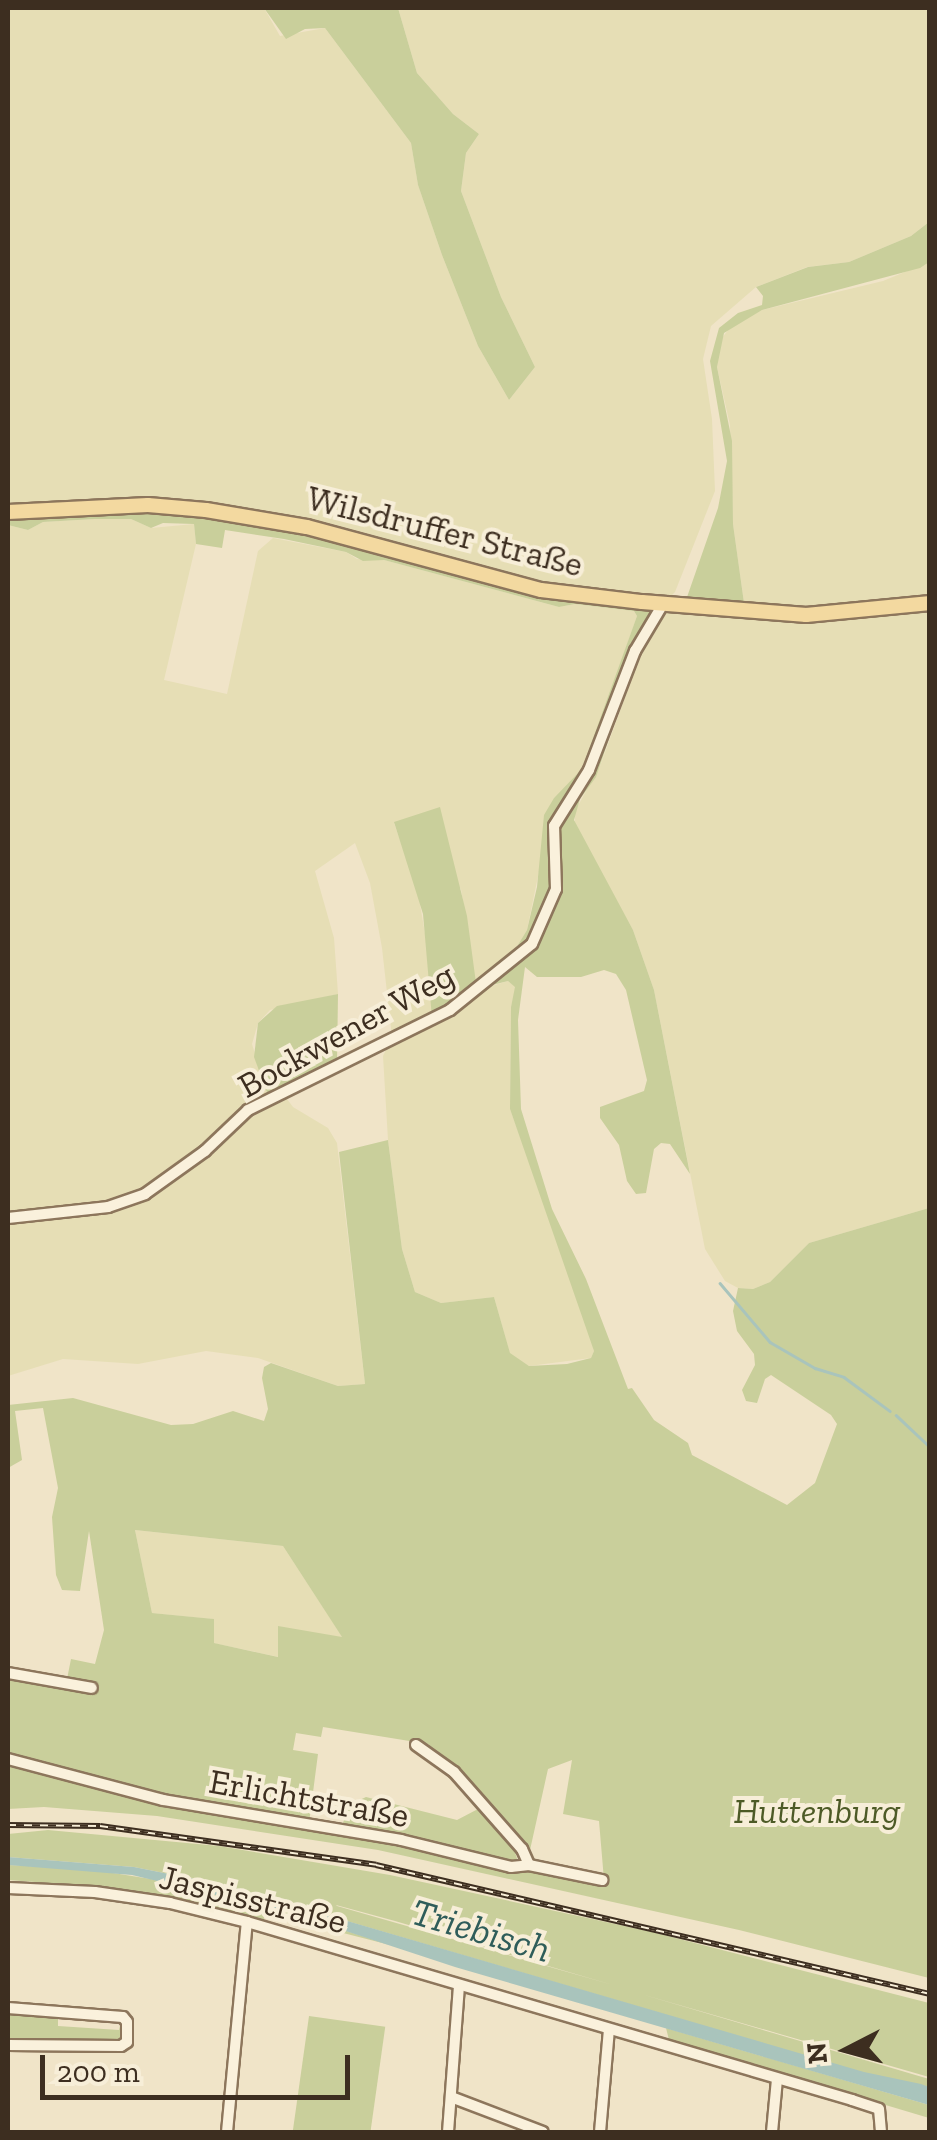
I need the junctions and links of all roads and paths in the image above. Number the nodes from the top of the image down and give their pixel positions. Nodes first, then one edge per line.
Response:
1 (8, 512) edge
2 (930, 603) edge
3 (663, 604) junction
4 (8, 1218) edge
5 (8, 1673) edge
6 (92, 1688) dead end
7 (416, 1745) dead end
8 (8, 1760) edge
9 (529, 1865) junction
10 (602, 1880) dead end
11 (8, 1888) edge
12 (247, 1922) junction
13 (459, 1985) junction
14 (8, 2008) edge
15 (609, 2030) junction
16 (8, 2045) edge
17 (776, 2079) junction
18 (450, 2097) junction
19 (227, 2132) edge
20 (448, 2132) edge
21 (543, 2132) edge
22 (600, 2132) edge
23 (772, 2132) edge
24 (881, 2132) edge

1 - 3 main road, Wilsdruffer Straße
2 - 3 main road, Wilsdruffer Straße
3 - 4 street, Bockwener Weg
5 - 6 street
7 - 9 street
8 - 9 street, Erlichtstraße
9 - 10 street, Erlichtstraße
11 - 12 street, Jaspisstraße
12 - 13 street, Jaspisstraße
12 - 19 street
13 - 15 street, Jaspisstraße
13 - 18 street
14 - 16 street
15 - 17 street, Jaspisstraße
15 - 22 street
17 - 23 street
17 - 24 street, Jaspisstraße
18 - 20 street
18 - 21 street

